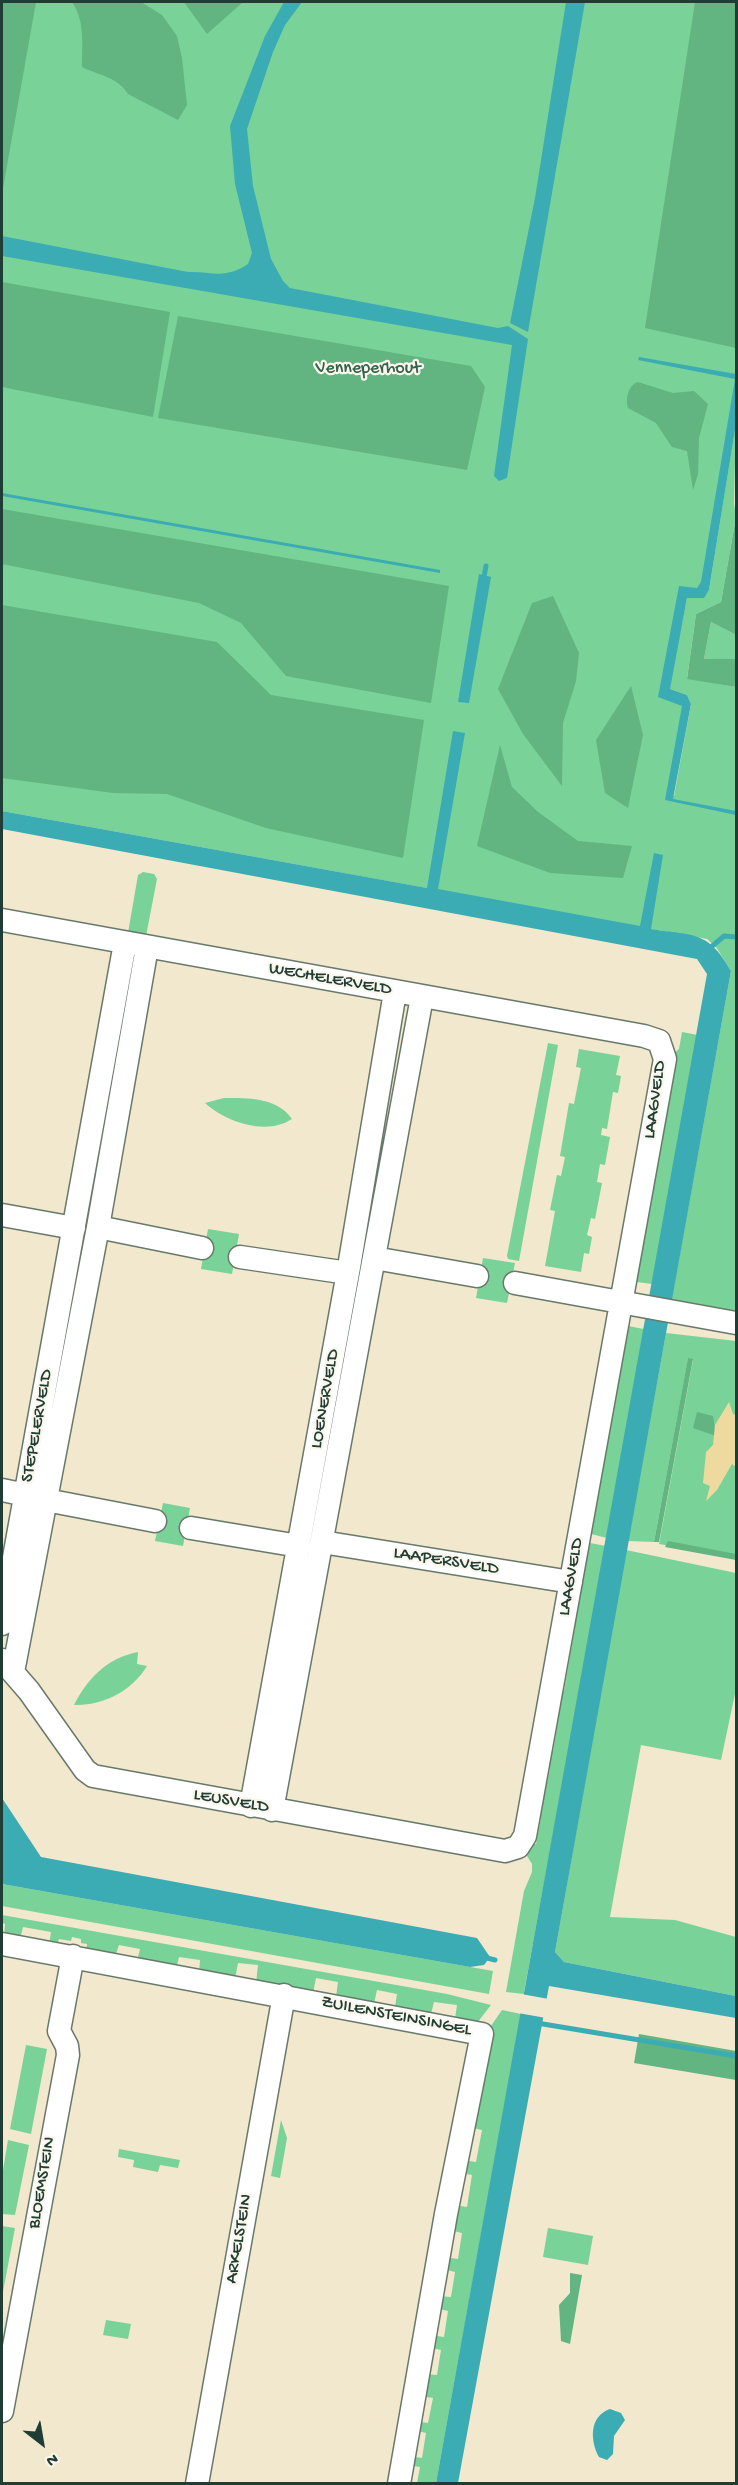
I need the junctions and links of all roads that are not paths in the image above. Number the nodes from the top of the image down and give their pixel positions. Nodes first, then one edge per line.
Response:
1 (2, 920) edge
2 (136, 945) junction
3 (395, 992) junction
4 (422, 997) junction
5 (659, 1041) joint
6 (2, 1215) edge
7 (98, 1227) junction
8 (74, 1228) junction
9 (202, 1248) dead end
10 (240, 1257) dead end
11 (374, 1258) junction
12 (348, 1273) junction
13 (477, 1276) dead end
14 (516, 1283) dead end
15 (628, 1302) junction
16 (736, 1323) edge
17 (2, 1490) edge
18 (36, 1497) junction
19 (155, 1521) dead end
20 (191, 1528) dead end
21 (322, 1542) junction
22 (299, 1546) junction
23 (571, 1582) junction
24 (2, 1624) edge
25 (7, 1666) edge
26 (261, 1808) junction
27 (515, 1848) joint
28 (2, 1944) edge
29 (73, 1956) junction
30 (284, 1995) junction
31 (2, 2411) edge
32 (197, 2484) edge
33 (399, 2484) edge

1 - 2 street, WECHELERVELD
2 - 3 street, WECHELERVELD
2 - 7 street, STEPELERVELD
2 - 8 street, STEPELERVELD
3 - 4 street, WECHELERVELD
3 - 12 street, LOENERVELD
4 - 5 street, WECHELERVELD
4 - 11 street, LOENERVELD
5 - 15 street, LAAGVELD
6 - 8 street
7 - 9 street
7 - 18 street, STEPELERVELD
8 - 18 street, STEPELERVELD
10 - 12 street
11 - 13 street
11 - 21 street, LOENERVELD
12 - 22 street, LOENERVELD
14 - 15 street
15 - 16 street
15 - 23 street, LAAGVELD
17 - 18 street
18 - 19 street, STEPELERVELD
18 - 24 street, STEPELERVELD
18 - 25 street, STEPELERVELD
20 - 22 street
21 - 23 street, LAAPERSVELD
21 - 26 street, LOENERVELD
22 - 26 street, LOENERVELD
23 - 27 street, LAAGVELD
25 - 26 street, LEUSVELD
26 - 27 street, LEUSVELD
28 - 29 street, ZUILENSTEINSINGEL
29 - 30 street, ZUILENSTEINSINGEL
29 - 31 street, BLOEMSTEIN
30 - 32 street, ARKELSTEIN
30 - 33 street, ZUILENSTEINSINGEL

